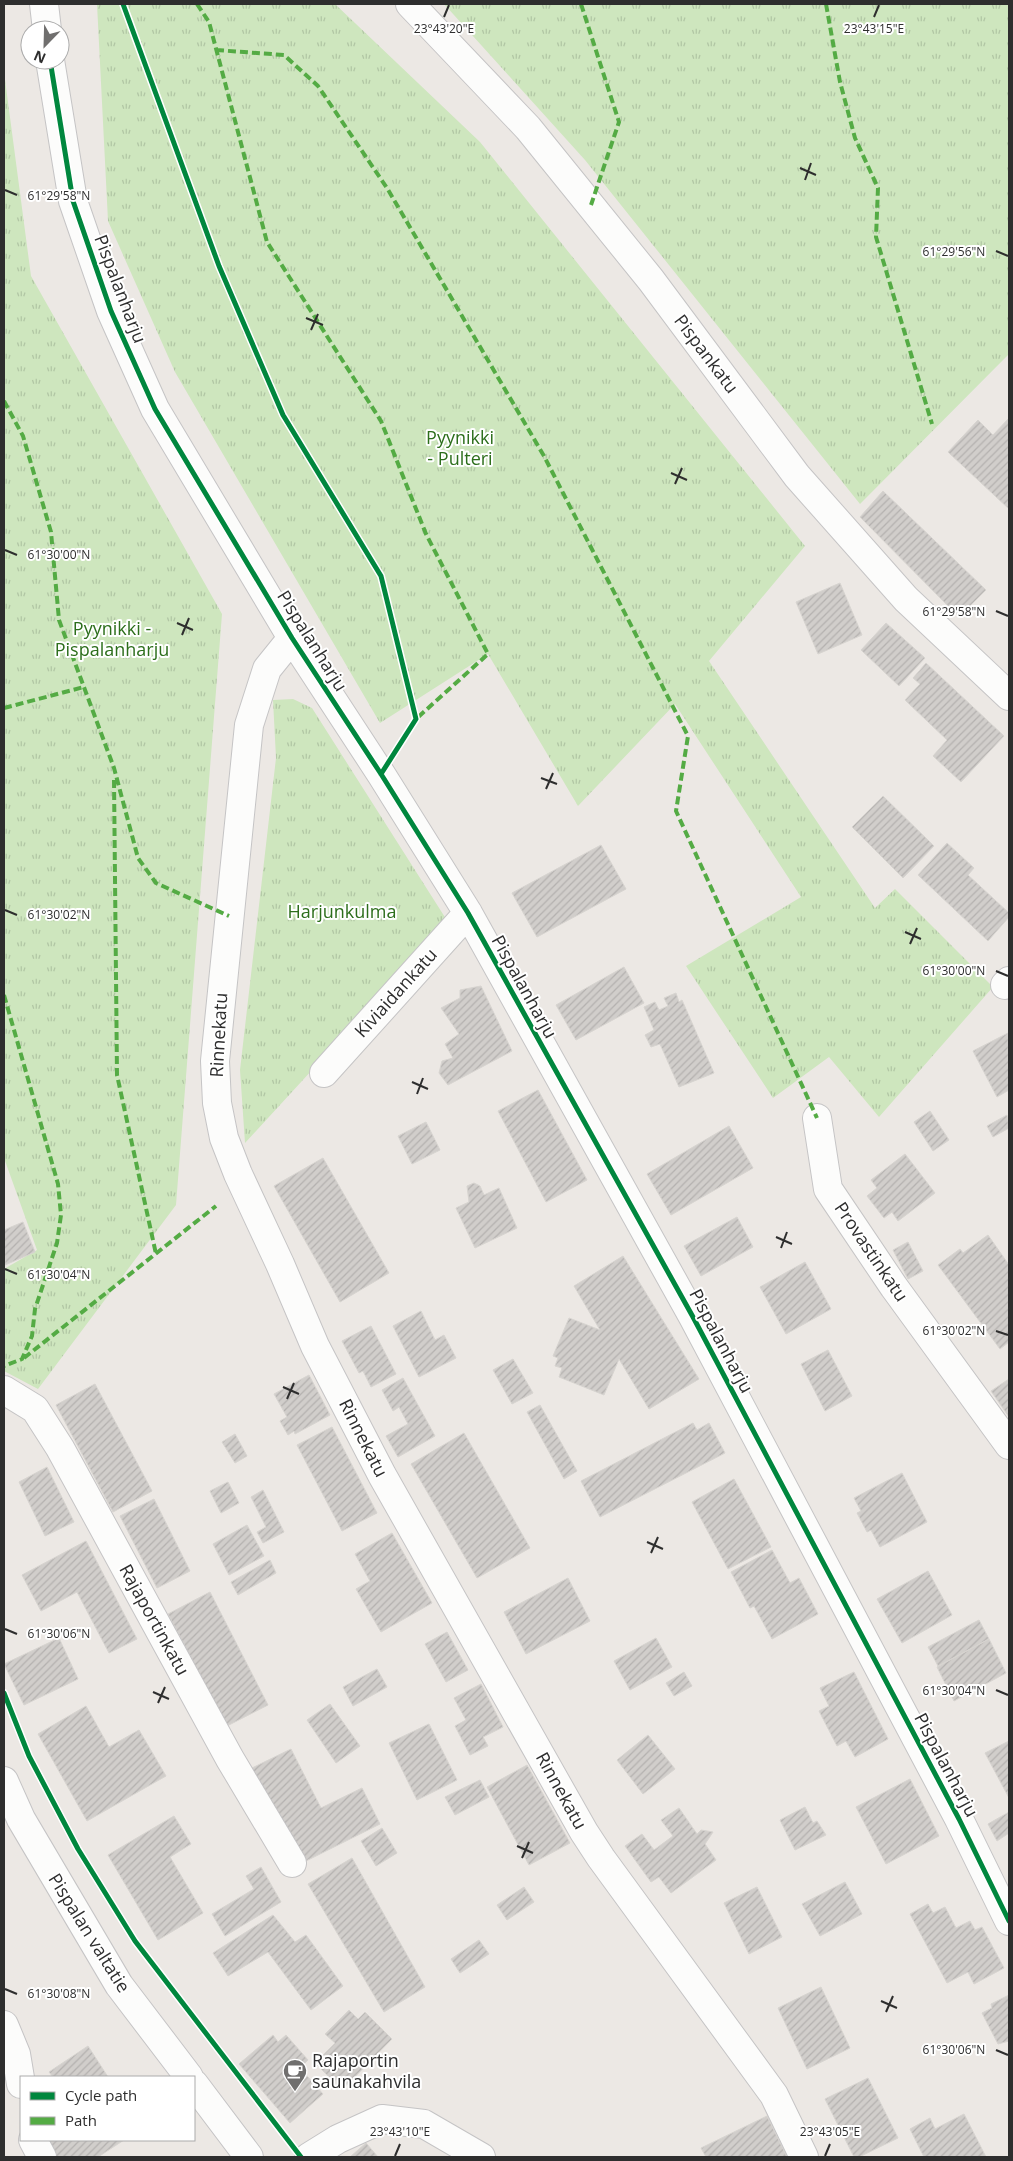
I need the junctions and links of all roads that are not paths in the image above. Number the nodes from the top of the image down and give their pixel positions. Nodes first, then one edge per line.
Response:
1 (44, 4) edge
2 (410, 4) edge
3 (46, 20) edge
4 (51, 70) edge
5 (292, 638) junction
6 (1009, 696) edge
7 (468, 913) junction
8 (324, 1073) dead end
9 (817, 1118) dead end
10 (4, 1390) edge
11 (1009, 1445) edge
12 (4, 1781) edge
13 (292, 1863) dead end
14 (1009, 1921) edge
15 (4, 2025) edge
16 (188, 2076) edge
17 (20, 2078) edge
18 (195, 2085) edge
19 (34, 2141) edge
20 (42, 2157) edge
21 (249, 2157) edge
22 (309, 2157) edge
23 (480, 2157) edge
24 (804, 2157) edge

1 - 3 street
2 - 6 street, Pispankatu
4 - 5 street, Pispalanharju
5 - 7 street, Pispalanharju
5 - 24 street, Rinnekatu
7 - 8 street, Kiviaidankatu
7 - 14 street, Pispalanharju
9 - 11 street, Provastinkatu
10 - 13 street, Rajaportinkatu
12 - 16 street, Pispalan valtatie
15 - 17 street
18 - 21 street
19 - 20 street
22 - 23 street

